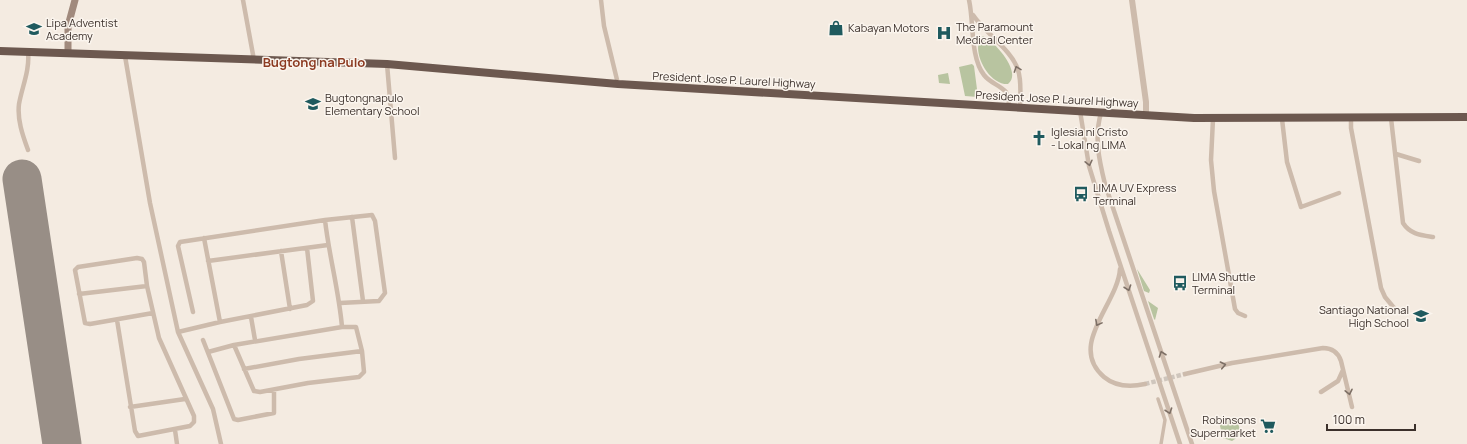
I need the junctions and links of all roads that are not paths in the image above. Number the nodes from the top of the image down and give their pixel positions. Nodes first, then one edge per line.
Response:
1 (75, 0) edge
2 (243, 0) edge
3 (601, 0) edge
4 (969, 0) edge
5 (1132, 0) edge
6 (973, 15) junction
7 (0, 51) edge
8 (28, 52) junction
9 (68, 53) junction
10 (125, 56) junction
11 (254, 60) junction
12 (386, 64) junction
13 (618, 84) junction
14 (1010, 107) junction
15 (1020, 108) junction
16 (1080, 111) junction
17 (1101, 113) junction
18 (1146, 116) junction
19 (1391, 118) junction
20 (1214, 119) junction
21 (1282, 119) junction
22 (1351, 119) junction
23 (1467, 119) edge
24 (28, 150) dead end
25 (1396, 154) junction
26 (395, 158) dead end
27 (1419, 161) dead end
28 (1339, 193) dead end
29 (352, 217) junction
30 (325, 220) junction
31 (1119, 227) junction
32 (1109, 231) junction
33 (1433, 237) dead end
34 (204, 238) junction
35 (328, 245) junction
36 (307, 248) junction
37 (281, 251) junction
38 (208, 261) junction
39 (1119, 261) junction
40 (147, 286) junction
41 (79, 294) junction
42 (363, 301) junction
43 (340, 303) junction
44 (1396, 308) dead end
45 (290, 309) junction
46 (193, 312) dead end
47 (153, 313) junction
48 (1245, 316) dead end
49 (251, 317) junction
50 (117, 320) junction
51 (220, 322) junction
52 (342, 327) junction
53 (178, 332) junction
54 (203, 340) dead end
55 (255, 340) junction
56 (234, 344) junction
57 (362, 351) junction
58 (208, 352) junction
59 (1343, 366) junction
60 (244, 369) junction
61 (1185, 374) tunnel mouth
62 (1145, 384) tunnel mouth
63 (274, 390) junction
64 (1321, 392) dead end
65 (184, 399) junction
66 (1158, 399) dead end
67 (130, 407) junction
68 (1352, 407) dead end
69 (175, 430) junction
70 (177, 444) edge
71 (221, 444) edge
72 (1161, 444) edge
73 (1180, 444) edge
74 (1192, 444) edge

1 - 9 main road
2 - 11 street
3 - 13 street
4 - 6 street
5 - 18 street
6 - 14 street
15 -> 6 street
7 - 8 highway, President Jose P. Laurel Highway
8 - 9 highway, President Jose P. Laurel Highway
8 - 24 street
9 - 10 highway, President Jose P. Laurel Highway
10 - 11 highway, President Jose P. Laurel Highway
10 - 53 street
11 - 12 highway, President Jose P. Laurel Highway
12 - 13 highway, President Jose P. Laurel Highway
12 - 26 street
13 - 14 highway, President Jose P. Laurel Highway
14 - 15 highway, President Jose P. Laurel Highway
15 - 16 highway, President Jose P. Laurel Highway
16 - 17 highway, President Jose P. Laurel Highway
16 -> 32 street
17 - 18 highway, President Jose P. Laurel Highway
17 - 31 street
18 - 20 highway, President Jose P. Laurel Highway
19 - 22 highway, President Jose P. Laurel Highway
19 - 23 highway, President Jose P. Laurel Highway
19 - 25 street
20 - 21 highway, President Jose P. Laurel Highway
20 - 48 street
21 - 22 highway, President Jose P. Laurel Highway
21 - 28 street
22 - 44 street
25 - 27 street
25 - 33 street
29 - 30 street
29 - 42 street
29 - 42 street
30 - 34 street
30 - 35 street
31 - 32 street
74 -> 31 street
32 - 39 street
34 - 38 street
34 - 46 street
35 - 36 street
35 - 43 street
36 - 37 street
36 - 45 street
37 - 38 street
37 - 45 street
38 - 51 street
39 -> 62 street
39 -> 73 street
40 - 41 street
40 - 41 street
40 - 47 street
41 - 50 street
42 - 43 street
43 - 52 street
45 - 49 street
47 - 50 street
47 - 65 street
49 - 51 street
49 - 55 street
50 - 67 street
51 - 53 street
52 - 55 street
52 - 57 street
53 - 71 street
54 - 58 street
55 - 56 street
56 - 58 street
56 - 60 street
57 - 60 street
57 - 63 street
58 - 63 street
61 -> 59 street
59 - 64 street
59 -> 68 street
60 - 63 street
65 - 67 street
65 - 69 street
66 - 72 street
67 - 69 street
69 - 70 street

